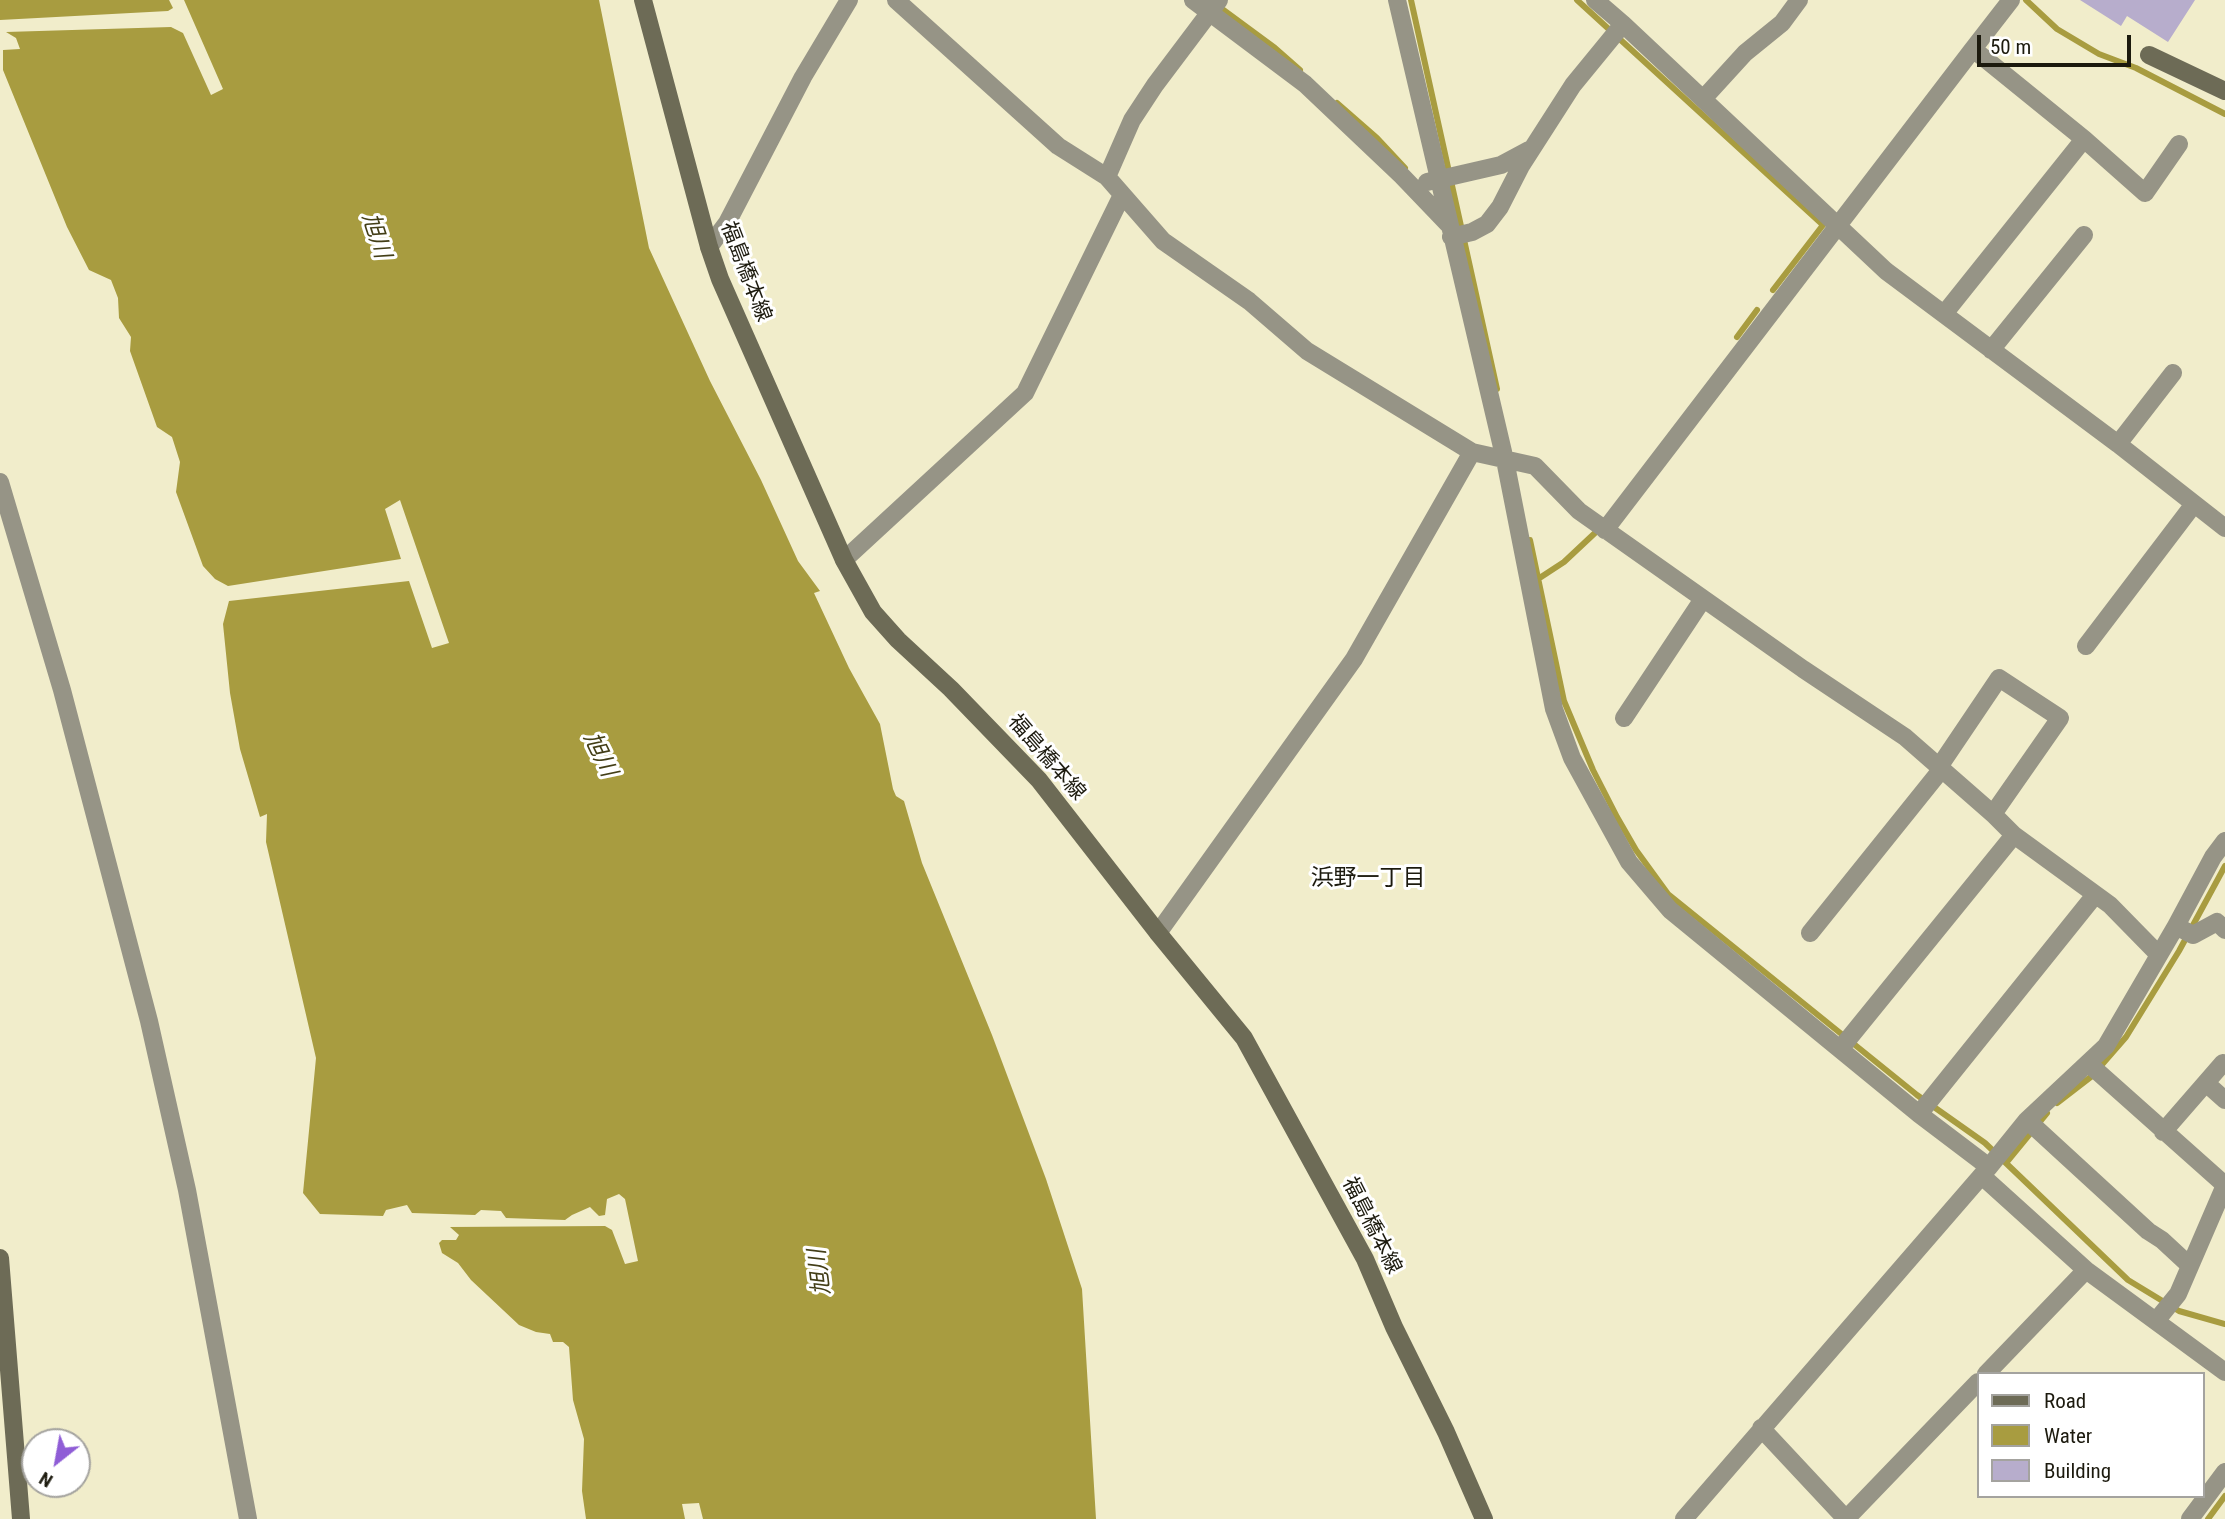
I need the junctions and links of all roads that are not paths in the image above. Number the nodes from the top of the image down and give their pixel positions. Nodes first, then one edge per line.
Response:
1 (643, 0) edge
2 (849, 0) edge
3 (896, 0) edge
4 (1193, 0) edge
5 (1397, 0) edge
6 (1595, 0) edge
7 (1799, 0) edge
8 (2011, 0) edge
9 (1214, 6) edge
10 (1618, 30) junction
11 (1973, 49) junction
12 (2149, 55) dead end
13 (2225, 91) edge
14 (1703, 99) junction
15 (2084, 139) junction
16 (2179, 144) dead end
17 (1532, 148) junction
18 (1107, 177) junction
19 (1447, 178) junction
20 (1412, 186) junction
21 (1122, 195) junction
22 (1838, 225) junction
23 (1451, 233) junction
24 (2084, 235) dead end
25 (709, 247) junction
26 (1944, 314) junction
27 (1991, 350) junction
28 (2172, 373) dead end
29 (2118, 444) junction
30 (1472, 452) junction
31 (1514, 462) junction
32 (0, 482) edge
33 (2194, 504) junction
34 (2225, 528) edge
35 (1605, 530) junction
36 (844, 560) junction
37 (1703, 599) junction
38 (2086, 646) dead end
39 (1624, 718) dead end
40 (1940, 768) junction
41 (1993, 814) junction
42 (2014, 835) junction
43 (2225, 841) edge
44 (2095, 895) junction
45 (2225, 930) edge
46 (2185, 931) junction
47 (1158, 933) junction
48 (1810, 933) dead end
49 (2159, 955) junction
50 (1846, 1042) junction
51 (2223, 1063) dead end
52 (2095, 1069) junction
53 (2207, 1084) junction
54 (2225, 1100) edge
55 (1924, 1107) junction
56 (2032, 1124) junction
57 (2162, 1132) junction
58 (1992, 1164) junction
59 (0, 1258) edge
60 (2189, 1265) junction
61 (2086, 1270) junction
62 (2164, 1312) junction
63 (1988, 1372) edge
64 (2225, 1372) edge
65 (1976, 1384) edge
66 (1761, 1429) junction
67 (2225, 1472) edge
68 (21, 1519) edge
69 (248, 1519) edge
70 (1484, 1519) edge
71 (1684, 1519) edge
72 (1846, 1519) edge
73 (2190, 1519) edge

1 - 25 main road, 福島橋本線
2 - 25 street
3 - 18 street
4 - 9 street
5 - 19 street
6 - 10 street
7 - 14 street
8 - 11 street
9 - 18 street
9 - 20 street
10 - 14 street
10 - 17 street
11 - 15 street
11 - 22 street
12 - 13 main road
14 - 22 street
15 - 16 street
15 - 26 street
17 - 19 street
17 - 23 street
18 - 21 street
19 - 20 street
19 - 23 street
20 - 23 street
21 - 30 street
21 - 36 street
22 - 26 street
22 - 35 street
23 - 31 street
24 - 27 street
25 - 36 main road, 福島橋本線
26 - 27 street
27 - 29 street
28 - 29 street
29 - 33 street
30 - 31 street
30 - 47 street
31 - 35 street
31 - 50 street
32 - 69 street
33 - 34 street
33 - 38 street
35 - 37 street
36 - 47 main road, 福島橋本線
37 - 39 street
37 - 40 street
40 - 41 street
40 - 41 street
40 - 48 street
41 - 42 street
42 - 44 street
42 - 50 street
43 - 46 street
44 - 49 street
44 - 55 street
45 - 46 street
46 - 49 street
47 - 70 main road, 福島橋本線
49 - 52 street
50 - 55 street
51 - 53 street
52 - 56 street
52 - 57 street
53 - 54 street
53 - 57 street
55 - 58 street
56 - 58 street
56 - 60 street
57 - 60 street
58 - 61 street
58 - 66 street
59 - 68 main road
60 - 62 street
61 - 62 street
61 - 63 street
62 - 64 street
65 - 72 street
66 - 71 street
66 - 72 street
67 - 73 street

